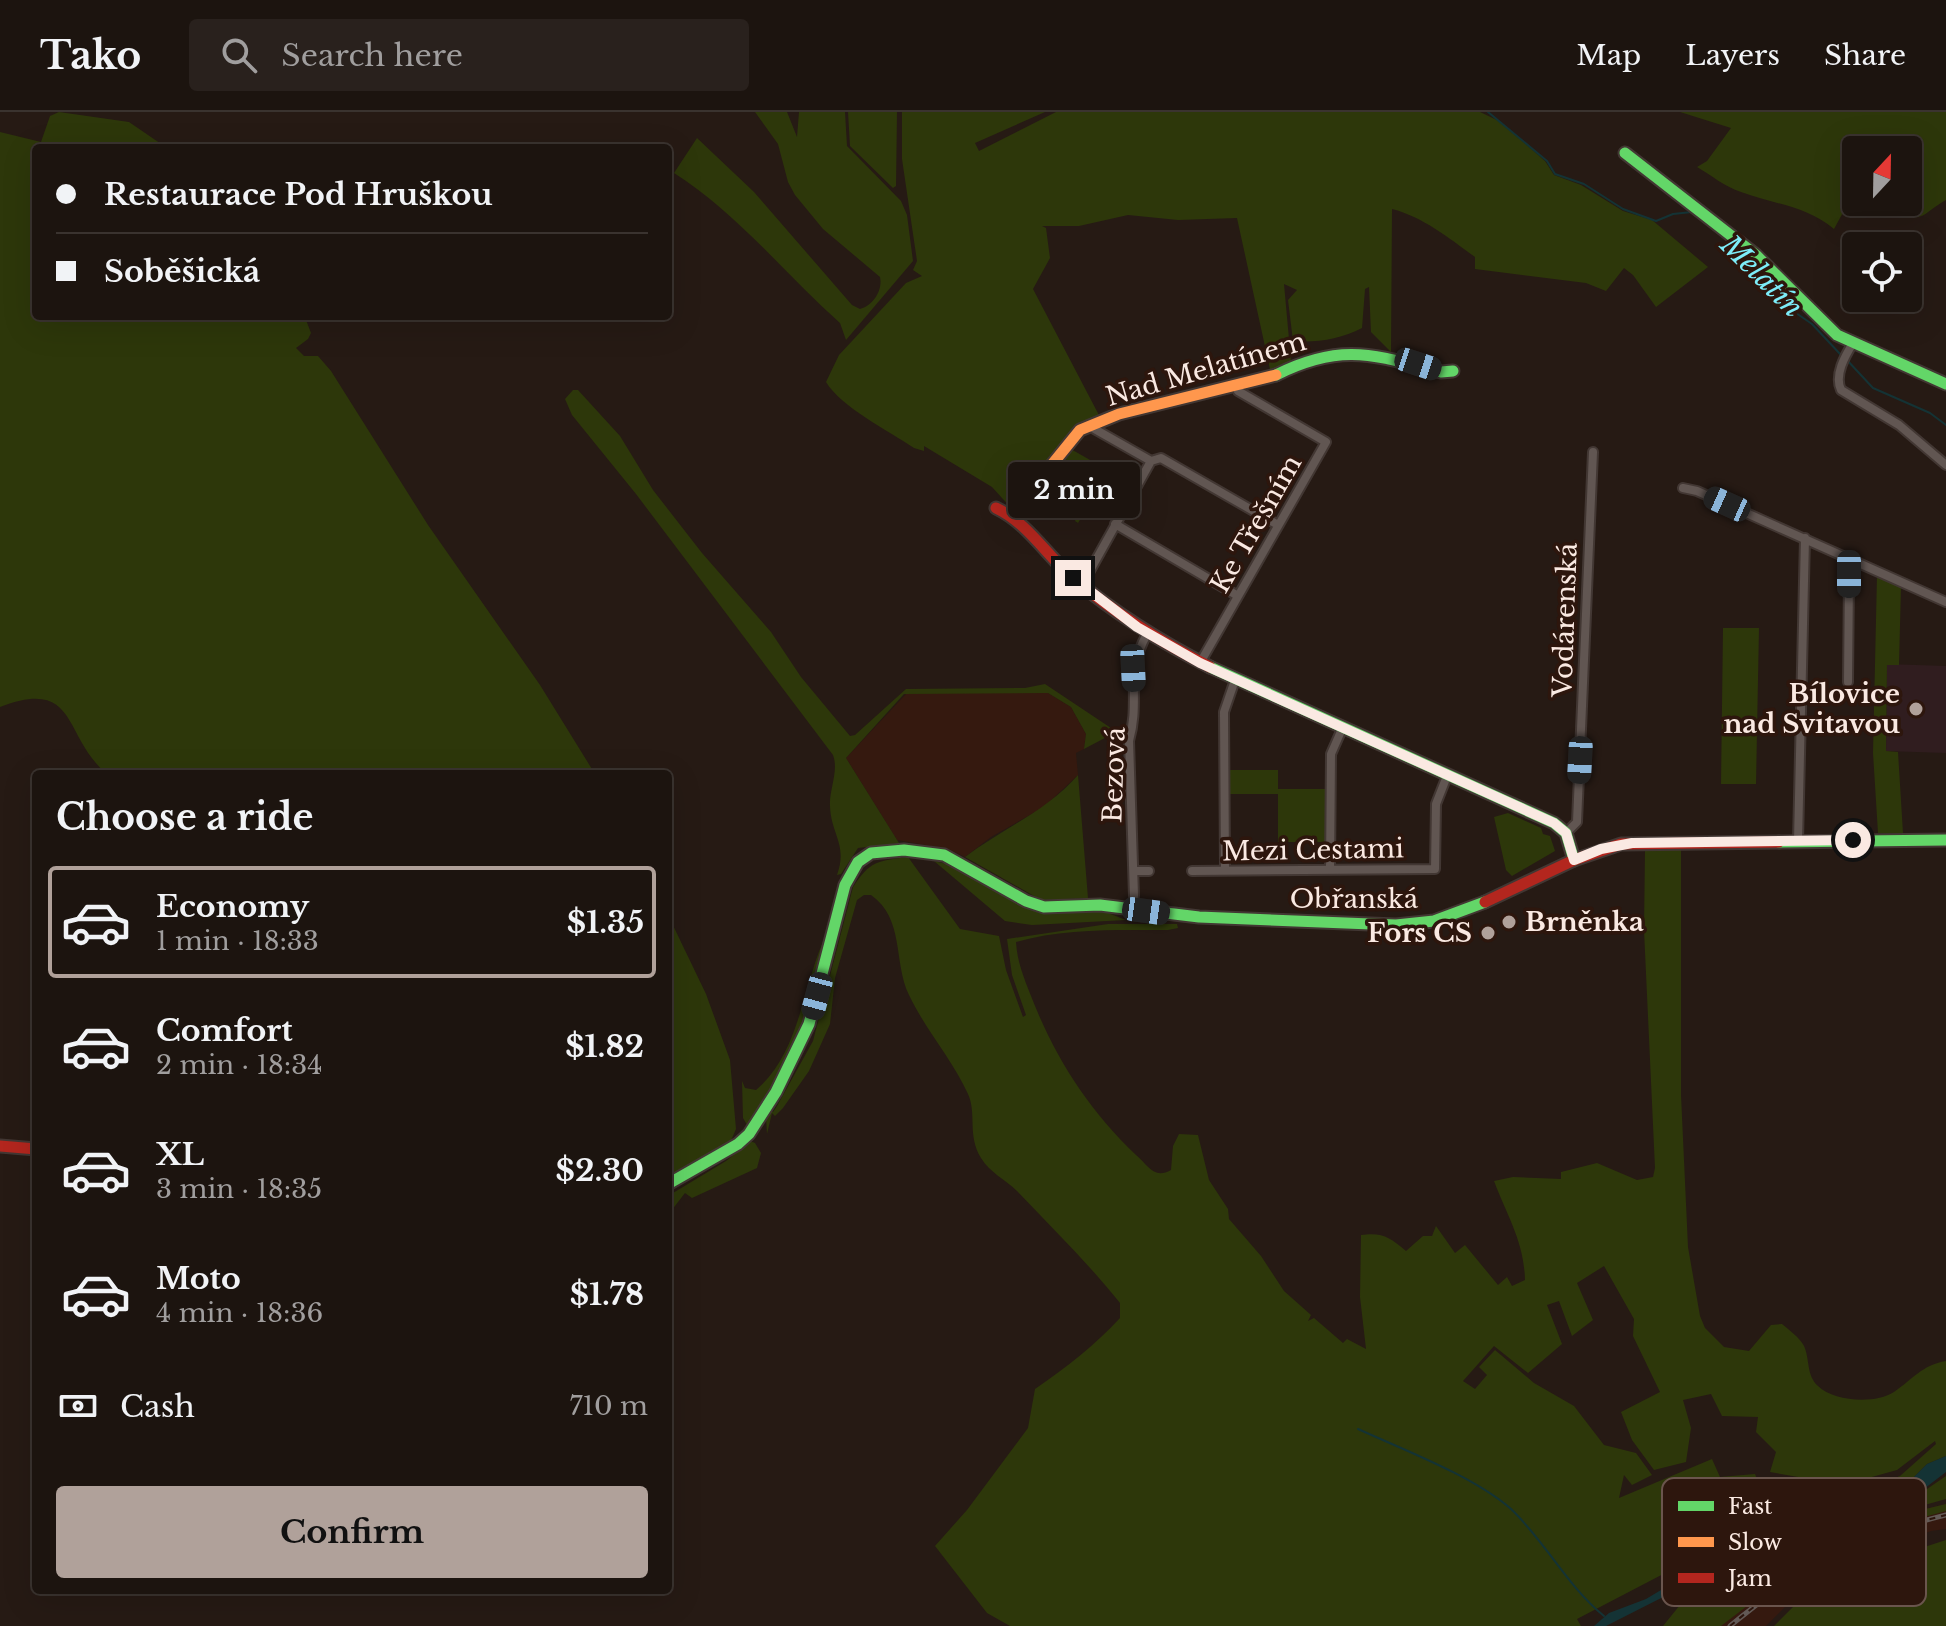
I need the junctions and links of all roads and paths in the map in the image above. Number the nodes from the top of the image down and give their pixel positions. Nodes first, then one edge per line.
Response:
1 (1625, 153) dead end
2 (1853, 343) junction
3 (1453, 371) dead end
4 (1946, 384) edge
5 (1253, 387) dead end
6 (1238, 391) dead end
7 (1248, 397) junction
8 (1091, 427) junction
9 (1593, 452) dead end
10 (1151, 461) junction
11 (1946, 465) edge
12 (1683, 488) dead end
13 (996, 508) dead end
14 (1011, 515) junction
15 (1115, 524) junction
16 (1278, 525) junction
17 (1805, 538) junction
18 (1853, 560) junction
19 (1082, 585) junction
20 (1238, 596) junction
21 (1946, 602) edge
22 (1147, 634) junction
23 (1200, 663) junction
24 (1235, 680) junction
25 (1848, 682) dead end
26 (1342, 729) junction
27 (1447, 776) junction
28 (1566, 833) junction
29 (1946, 840) edge
30 (1798, 841) junction
31 (1574, 860) junction
32 (1225, 870) junction
33 (1330, 870) junction
34 (1135, 871) junction
35 (1149, 871) dead end
36 (1192, 871) dead end
37 (1134, 896) dead end
38 (0, 1146) edge
39 (32, 1149) edge
40 (672, 1182) edge

1 - 2 street
2 - 4 street
2 - 11 street
3 - 8 street, Nad Melatínem
5 - 7 street
6 - 7 street, Ke Třešním
7 - 16 street, Ke Třešním
8 - 10 street
8 - 14 street, Nad Melatínem
9 - 28 street, Vodárenská
10 - 15 street
10 - 16 street
12 - 17 street
13 - 14 street
14 - 19 street
15 - 19 street
15 - 20 street
16 - 20 street, Ke Třešním
17 - 18 street
17 - 30 street
18 - 21 street
18 - 25 street
19 - 22 street
20 - 23 street, Ke Třešním
22 - 23 street
22 - 34 street, Bezová
23 - 24 street
24 - 26 street
24 - 32 street
26 - 27 street
26 - 33 street
27 - 28 street
27 - 33 street, Mezi Cestami
28 - 31 street
29 - 30 street, Obřanská
30 - 31 street, Obřanská
31 - 40 street, Obřanská
32 - 33 street, Mezi Cestami
32 - 36 street, Mezi Cestami
34 - 35 street
34 - 37 street, Bezová
38 - 39 street

